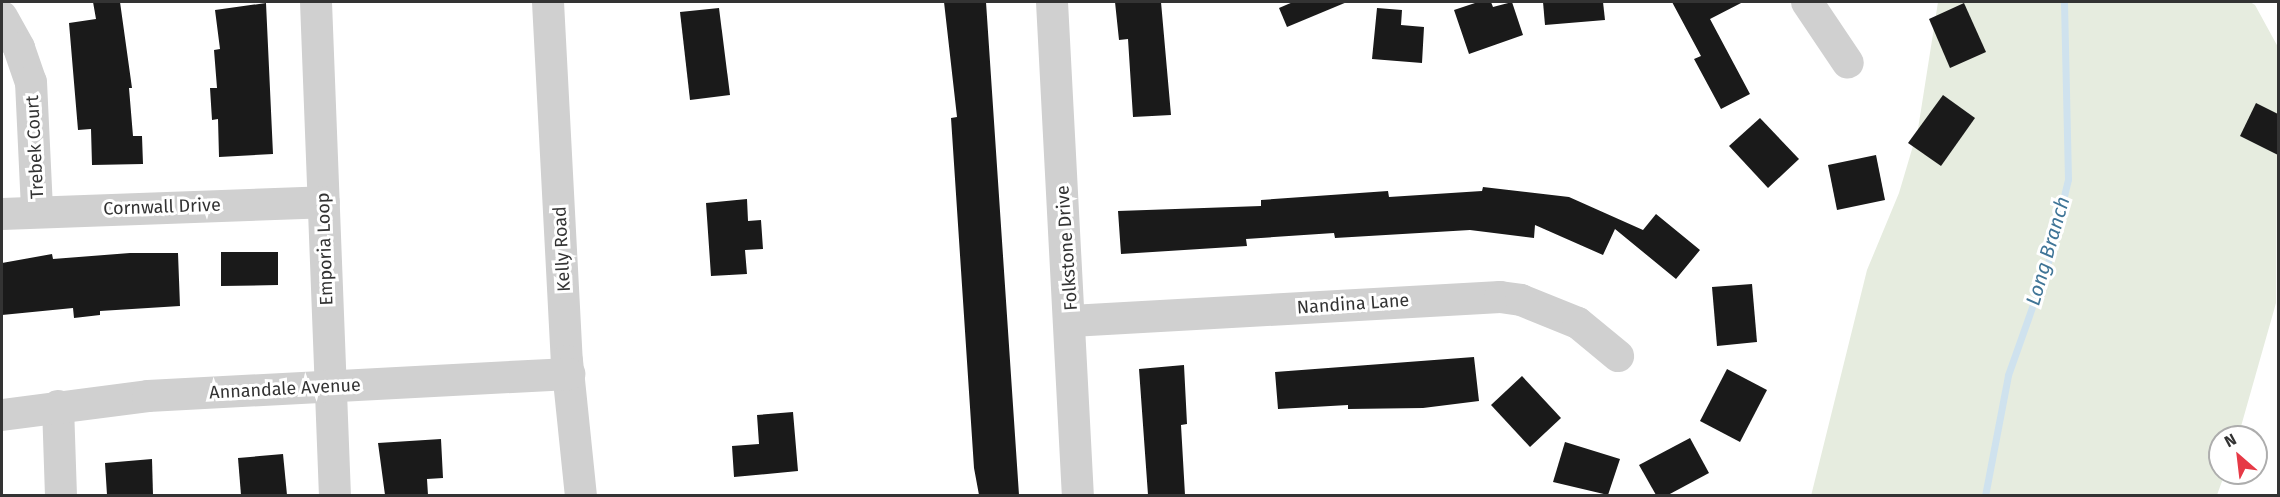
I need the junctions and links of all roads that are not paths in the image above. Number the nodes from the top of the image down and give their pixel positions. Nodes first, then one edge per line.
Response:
1 (316, 2) edge
2 (548, 2) edge
3 (1052, 2) edge
4 (1806, 2) edge
5 (2, 17) edge
6 (1848, 63) dead end
7 (324, 202) junction
8 (38, 211) junction
9 (2, 214) edge
10 (1071, 321) junction
11 (1618, 356) dead end
12 (569, 374) junction
13 (331, 387) junction
14 (58, 406) junction
15 (2, 415) edge
16 (61, 495) edge
17 (335, 495) edge
18 (581, 495) edge
19 (1078, 495) edge

1 - 7 street, Emporia Loop
2 - 12 street, Kelly Road
3 - 10 street, Folkstone Drive
4 - 6 street
5 - 8 street, Trebek Court
7 - 8 street, Cornwall Drive
7 - 13 street, Emporia Loop
8 - 9 street, Cornwall Drive
10 - 11 street, Nandina Lane
10 - 19 street, Folkstone Drive
12 - 13 street, Annandale Avenue
12 - 18 street, Kelly Road
13 - 14 street, Annandale Avenue
13 - 17 street, Emporia Loop
14 - 15 street, Annandale Avenue
14 - 16 street

